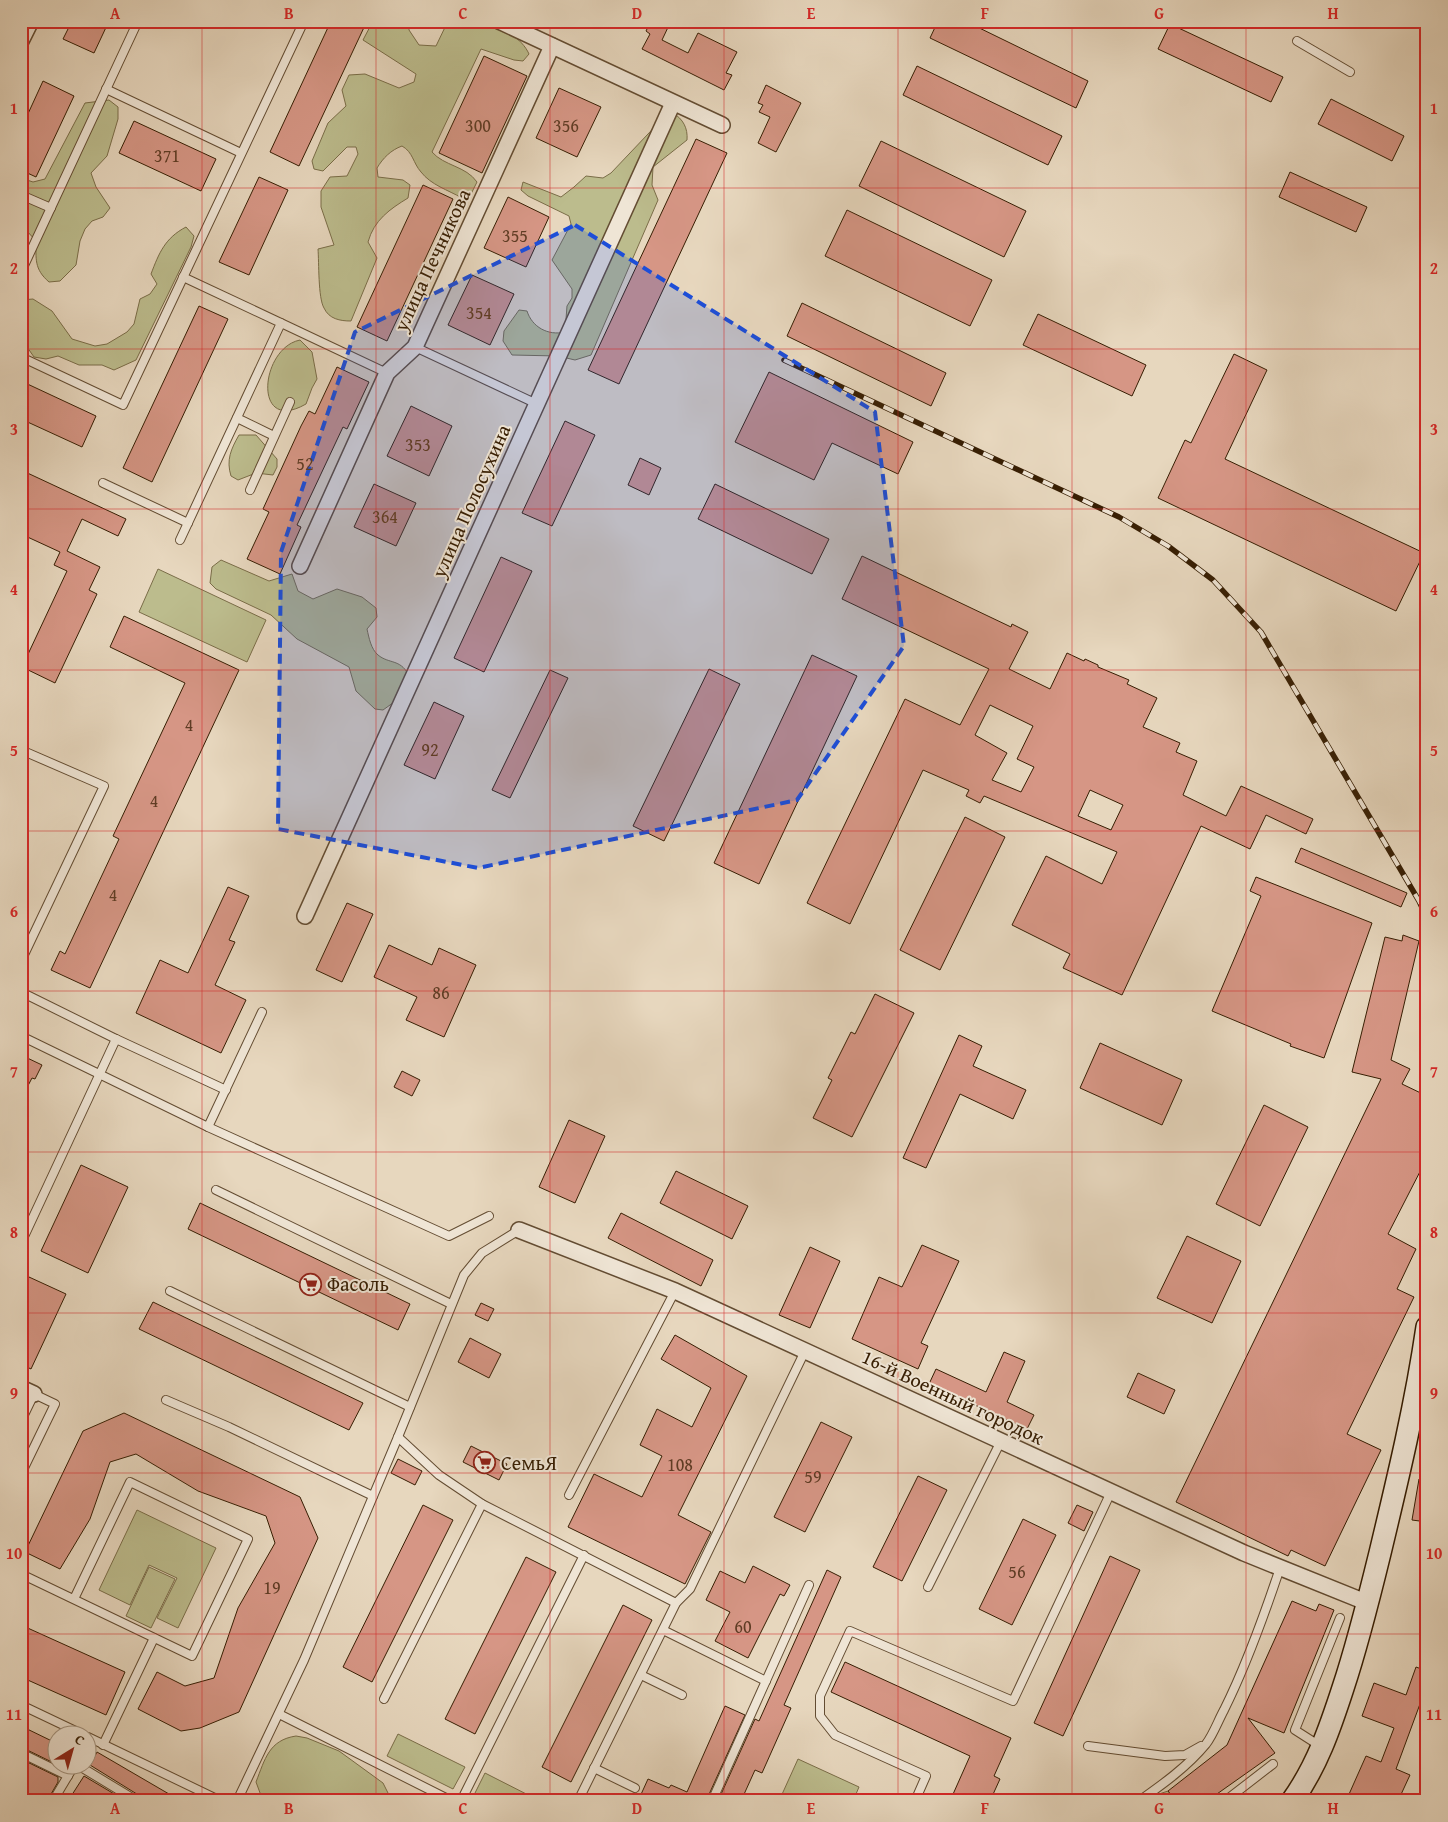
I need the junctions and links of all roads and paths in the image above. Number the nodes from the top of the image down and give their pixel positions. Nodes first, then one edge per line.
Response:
1 (31, 21) edge
2 (138, 21) edge
3 (304, 21) edge
4 (499, 21) edge
5 (518, 25) edge
6 (21, 41) edge
7 (1297, 41) dead end
8 (552, 46) junction
9 (1350, 72) dead end
10 (106, 89) junction
11 (674, 103) junction
12 (722, 125) dead end
13 (241, 152) junction
14 (21, 195) edge
15 (51, 208) junction
16 (21, 272) edge
17 (183, 277) junction
18 (281, 323) junction
19 (415, 347) junction
20 (21, 357) edge
21 (387, 373) junction
22 (290, 402) dead end
23 (537, 404) junction
24 (237, 418) junction
25 (274, 436) junction
26 (103, 483) dead end
27 (250, 490) dead end
28 (188, 523) junction
29 (180, 540) dead end
30 (300, 566) dead end
31 (21, 750) edge
32 (305, 916) dead end
33 (21, 961) edge
34 (21, 992) edge
35 (262, 1012) dead end
36 (21, 1036) edge
37 (116, 1039) junction
38 (99, 1074) junction
39 (226, 1090) junction
40 (208, 1127) junction
41 (216, 1190) dead end
42 (489, 1216) dead end
43 (519, 1230) joint
44 (21, 1243) edge
45 (170, 1291) dead end
46 (675, 1291) junction
47 (451, 1304) junction
48 (1427, 1327) edge
49 (805, 1351) junction
50 (28, 1391) edge
51 (166, 1400) dead end
52 (410, 1407) junction
53 (21, 1421) edge
54 (398, 1437) junction
55 (1001, 1441) junction
56 (21, 1474) edge
57 (1111, 1492) junction
58 (569, 1495) dead end
59 (372, 1496) junction
60 (482, 1504) junction
61 (584, 1555) junction
62 (1280, 1568) junction
63 (21, 1574) edge
64 (809, 1585) dead end
65 (928, 1587) dead end
66 (74, 1599) junction
67 (676, 1603) junction
68 (1368, 1603) junction
69 (1340, 1618) dead end
70 (663, 1630) junction
71 (154, 1638) junction
72 (641, 1675) junction
73 (766, 1681) junction
74 (682, 1695) dead end
75 (384, 1699) dead end
76 (21, 1705) edge
77 (279, 1714) junction
78 (59, 1724) edge
79 (98, 1742) edge
80 (1207, 1742) junction
81 (103, 1744) junction
82 (1088, 1746) dead end
83 (1323, 1748) junction
84 (21, 1753) edge
85 (1272, 1764) dead end
86 (594, 1768) junction
87 (92, 1774) edge
88 (68, 1776) joint
89 (635, 1788) dead end
90 (1234, 1794) junction
91 (53, 1801) edge
92 (137, 1801) edge
93 (221, 1801) edge
94 (237, 1801) edge
95 (452, 1801) edge
96 (461, 1801) edge
97 (578, 1801) edge
98 (712, 1801) edge
99 (915, 1801) edge
100 (1139, 1801) edge
101 (1225, 1801) edge
102 (1239, 1801) edge
103 (1292, 1801) edge

1 - 6 street
2 - 10 lane
3 - 13 lane
4 - 5 street
5 - 8 street
7 - 9 lane
8 - 11 street
8 - 19 street, улица Печникова
10 - 13 lane
10 - 15 lane
11 - 12 street
11 - 23 street, улица Полосухина
13 - 17 lane
14 - 15 lane
15 - 16 lane
17 - 18 lane
17 - 20 lane
18 - 21 lane
18 - 24 lane
19 - 21 street, улица Печникова
19 - 23 lane
21 - 30 street, улица Печникова
22 - 25 lane
23 - 32 street, улица Полосухина
24 - 25 lane
24 - 28 lane
25 - 27 lane
26 - 28 lane
28 - 29 lane
31 - 33 lane
34 - 37 lane
35 - 39 lane
36 - 38 lane
37 - 38 lane
37 - 39 lane
38 - 40 lane
38 - 44 lane
39 - 40 lane
40 - 42 lane
41 - 47 lane
43 - 46 street, 16-й Военный городок
43 - 47 lane
45 - 52 lane
46 - 49 street, 16-й Военный городок
46 - 58 lane
47 - 52 lane
48 - 68 main road
49 - 55 street, 16-й Военный городок
49 - 67 lane
50 - 53 lane
50 - 56 lane
51 - 59 lane
52 - 54 lane
54 - 59 lane
54 - 60 lane
55 - 57 street, 16-й Военный городок
55 - 65 lane
57 - 62 street, 16-й Военный городок
57 - 99 lane
59 - 77 lane
60 - 61 lane
60 - 75 lane
61 - 67 lane
61 - 96 lane
62 - 68 street, 16-й Военный городок
62 - 80 lane
63 - 66 lane
64 - 73 lane
66 - 71 lane
66 - 71 lane
67 - 70 lane
68 - 83 main road
69 - 83 lane
70 - 72 lane
70 - 73 lane
71 - 81 lane
72 - 74 lane
72 - 86 lane
73 - 98 lane
76 - 78 lane
77 - 94 lane
77 - 95 lane
79 - 81 lane
80 - 82 lane
80 - 100 lane
81 - 93 lane
83 - 103 main road
84 - 88 lane
85 - 90 lane
86 - 89 lane
86 - 97 lane
87 - 92 lane
88 - 91 lane
90 - 101 lane
90 - 102 lane

